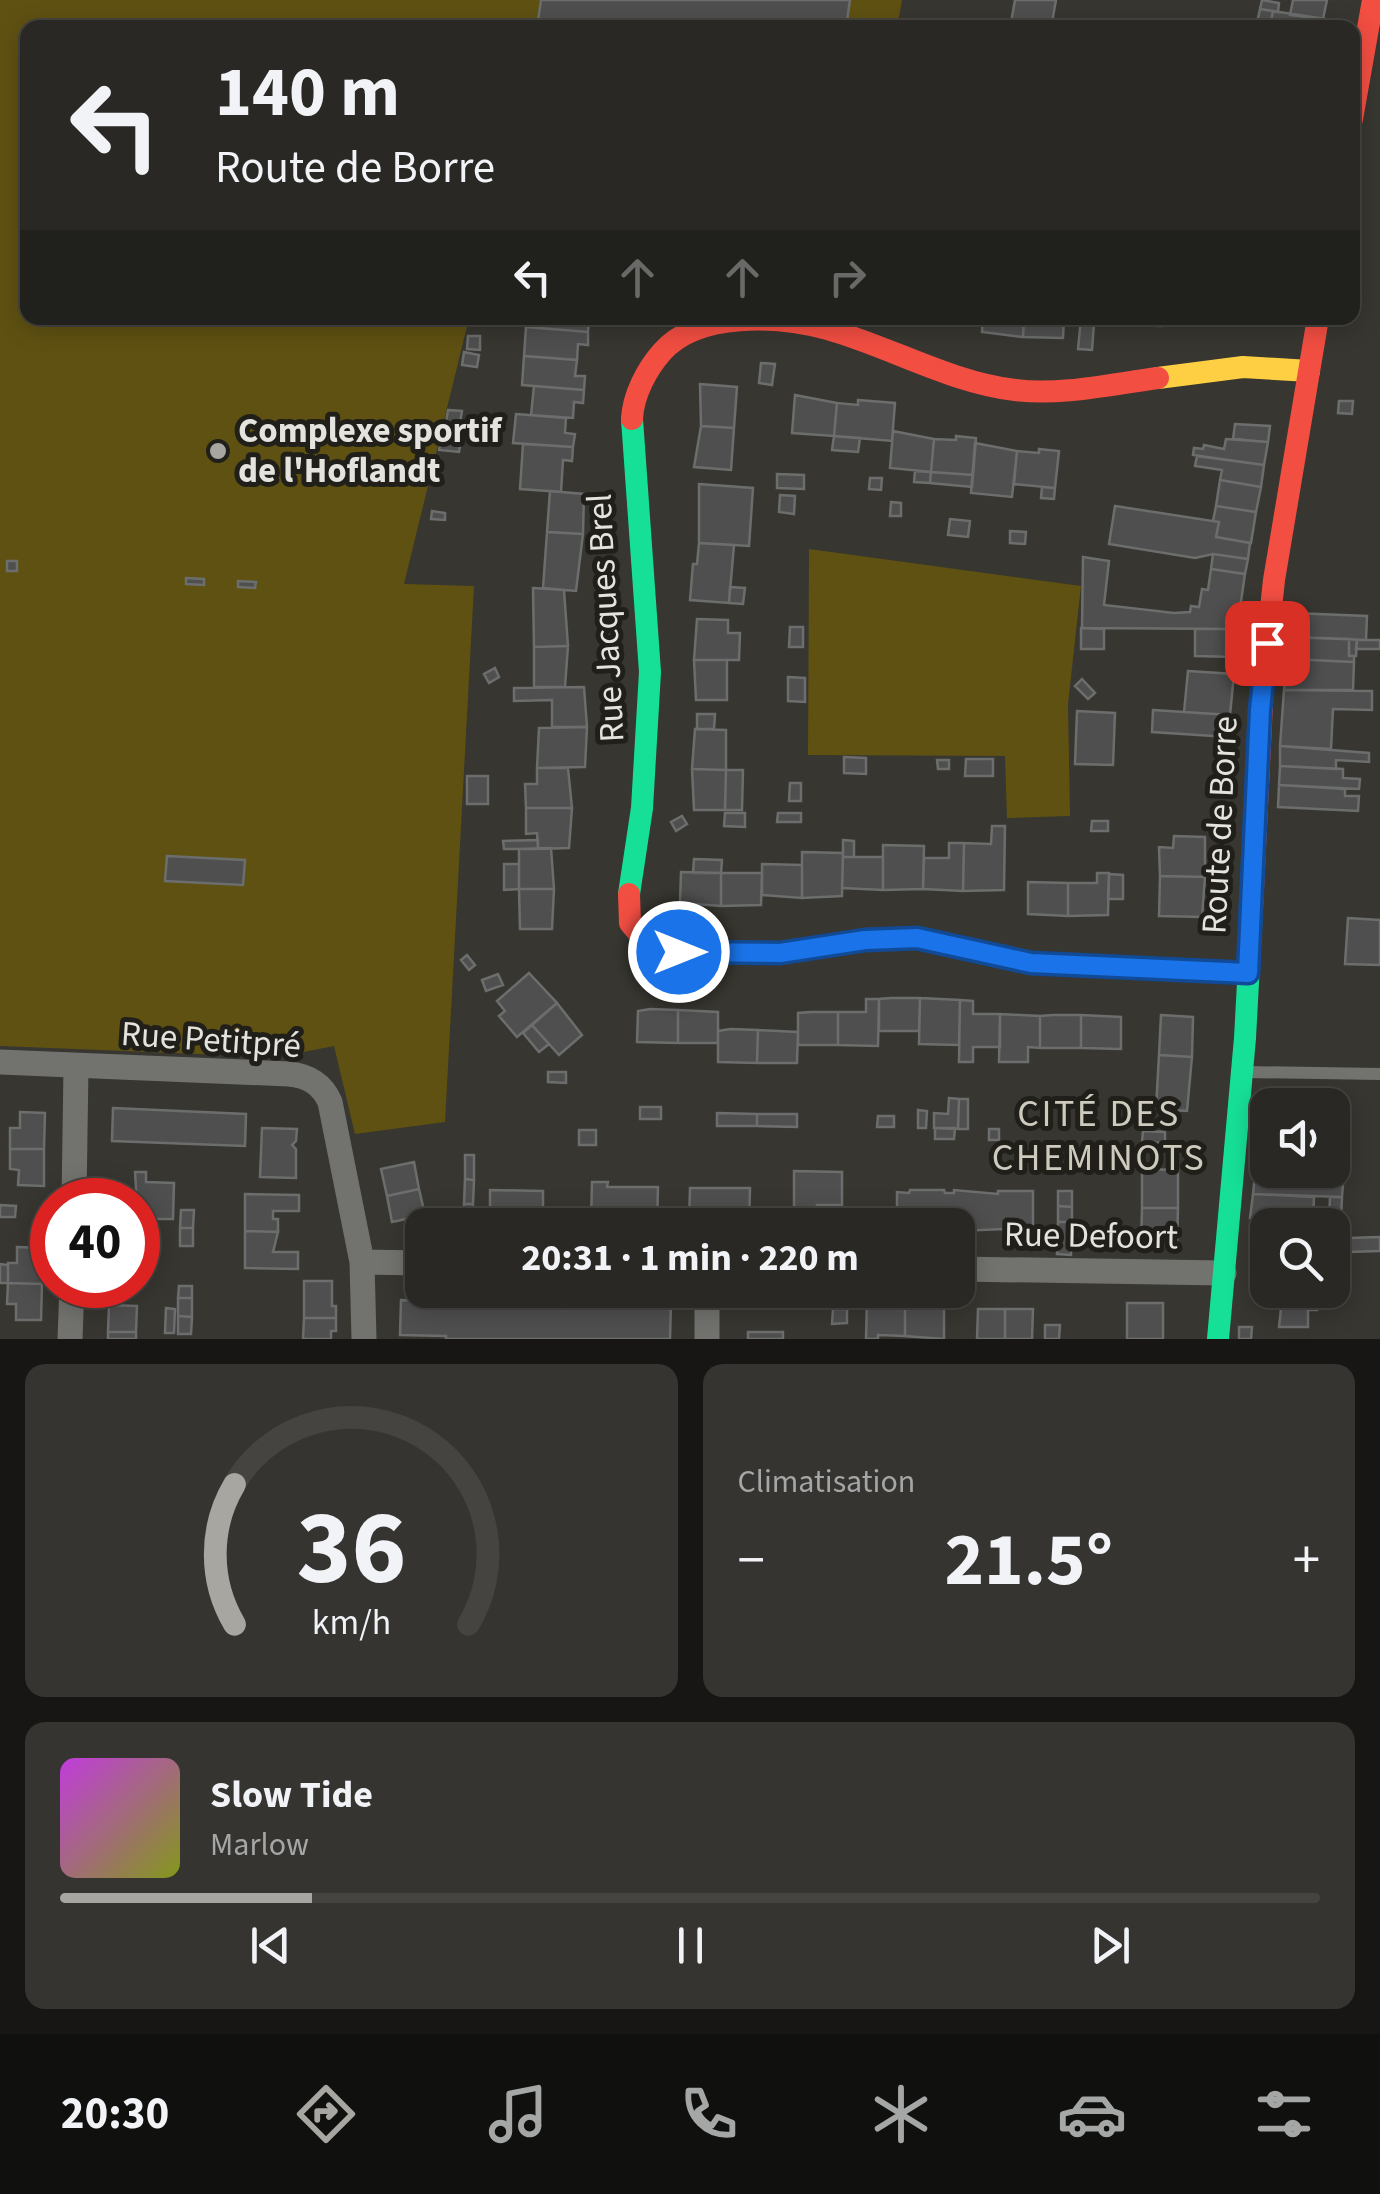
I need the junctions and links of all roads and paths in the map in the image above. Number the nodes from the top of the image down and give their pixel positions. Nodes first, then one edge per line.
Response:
1 (1373, 0) edge
2 (1360, 74) edge
3 (703, 325) edge
4 (800, 325) edge
5 (1317, 325) edge
6 (1309, 370) junction
7 (1248, 973) junction
8 (0, 1062) edge
9 (76, 1067) junction
10 (1242, 1072) junction
11 (1380, 1074) edge
12 (74, 1178) edge
13 (362, 1262) junction
14 (405, 1263) edge
15 (975, 1270) edge
16 (1224, 1273) junction
17 (71, 1308) edge
18 (707, 1308) edge
19 (70, 1339) edge
20 (364, 1339) edge
21 (706, 1339) edge
22 (1218, 1339) edge

1 - 2 street
3 - 7 street, Rue Jacques Brel
4 - 6 street, Rue Jacques Brel
5 - 6 street, Route de Borre
6 - 7 street, Route de Borre
7 - 10 street, Route de Borre
8 - 9 street
9 - 12 street
9 - 13 street, Rue Petitpré
10 - 11 lane
10 - 16 street, Route de Borre
13 - 14 street
13 - 20 street, Rue Petitpré
15 - 16 street, Rue Defoort
16 - 22 street, Route de Borre
17 - 19 street
18 - 21 street

